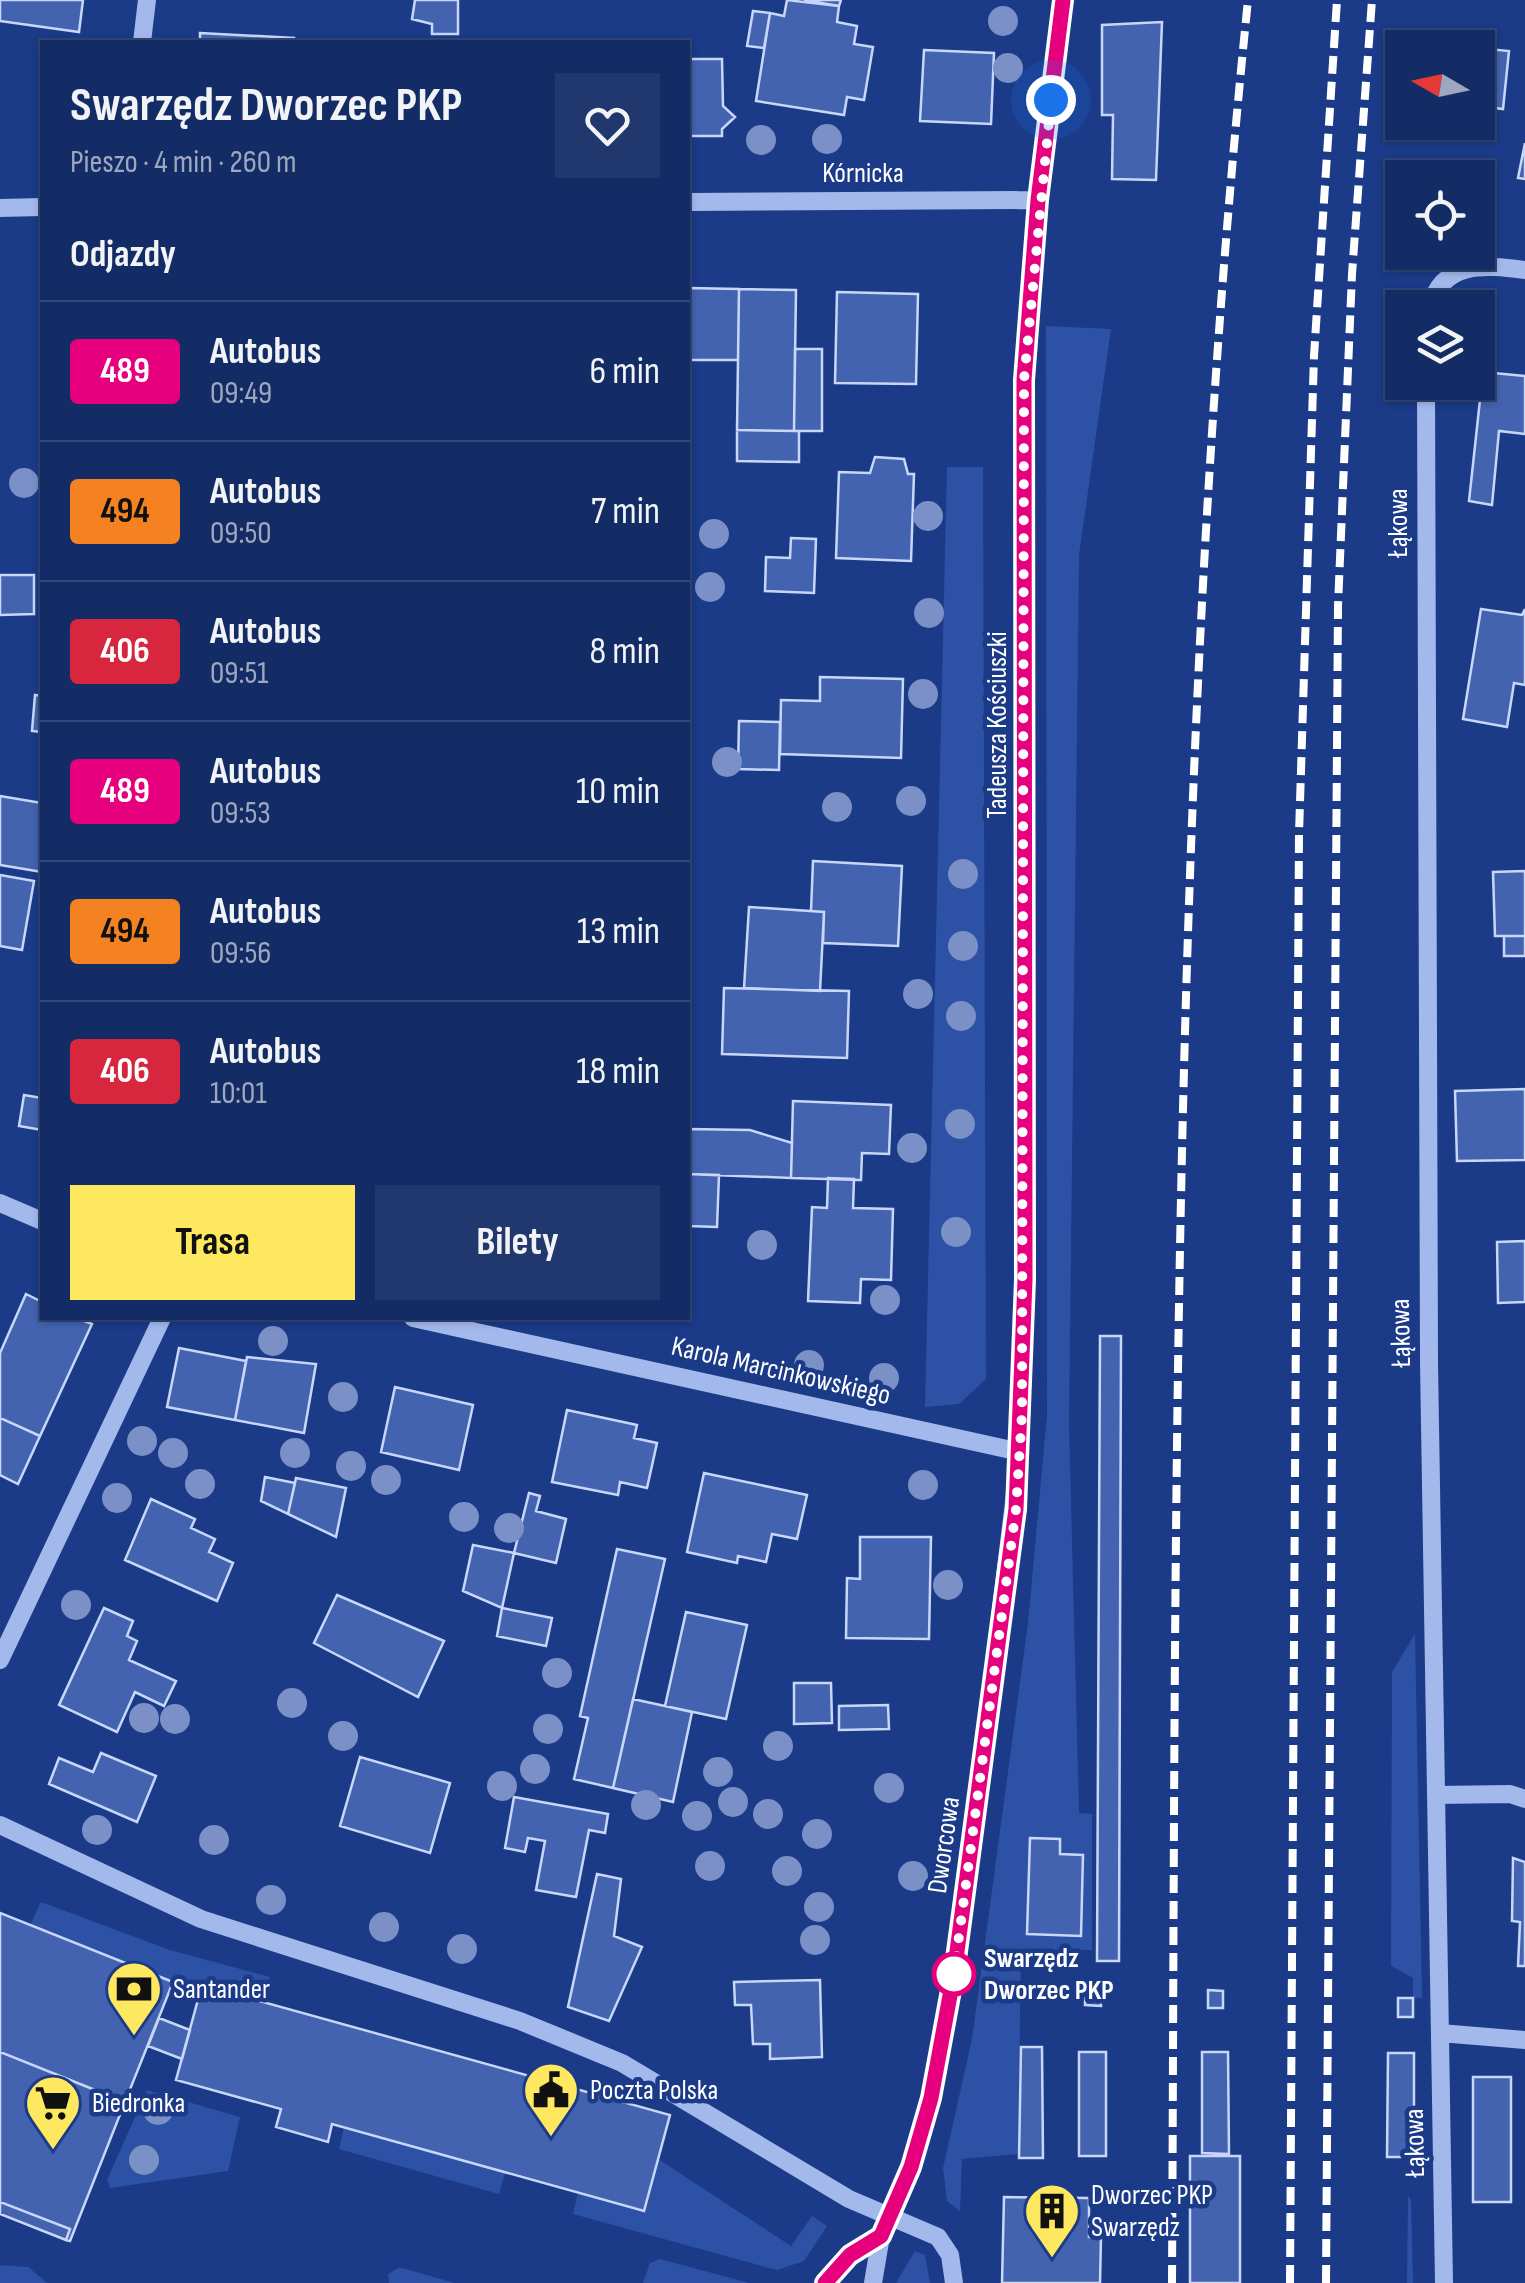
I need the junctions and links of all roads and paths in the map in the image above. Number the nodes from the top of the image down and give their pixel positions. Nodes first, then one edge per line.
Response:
1 (147, 0) edge
2 (1064, 0) edge
3 (142, 40) edge
4 (1038, 200) junction
5 (690, 202) edge
6 (40, 207) edge
7 (0, 208) edge
8 (1525, 270) edge
9 (1438, 290) edge
10 (1426, 400) edge
11 (0, 1204) edge
12 (40, 1220) edge
13 (161, 1320) edge
14 (421, 1320) edge
15 (1020, 1452) junction
16 (0, 1660) edge
17 (1436, 1795) junction
18 (1525, 1799) edge
19 (0, 1825) edge
20 (1440, 2033) junction
21 (1525, 2040) edge
22 (891, 2216) junction
23 (881, 2236) junction
24 (826, 2283) edge
25 (873, 2283) edge
26 (954, 2283) edge
27 (1444, 2283) edge

1 - 3 street
2 - 4 street, Tadeusza Kościuszki
4 - 5 street, Kórnicka
4 - 15 street, Tadeusza Kościuszki
6 - 7 street
8 - 9 street
10 - 17 street, Łąkowa
11 - 12 street
13 - 16 street
14 - 15 street, Karola Marcinkowskiego
15 - 22 street, Dworcowa
17 - 18 street
17 - 20 street, Łąkowa
19 - 22 street
20 - 21 street
20 - 27 street, Łąkowa
22 - 23 street, Dworcowa
22 - 26 street
23 - 24 street, Dworcowa
23 - 25 street, Dworcowa

